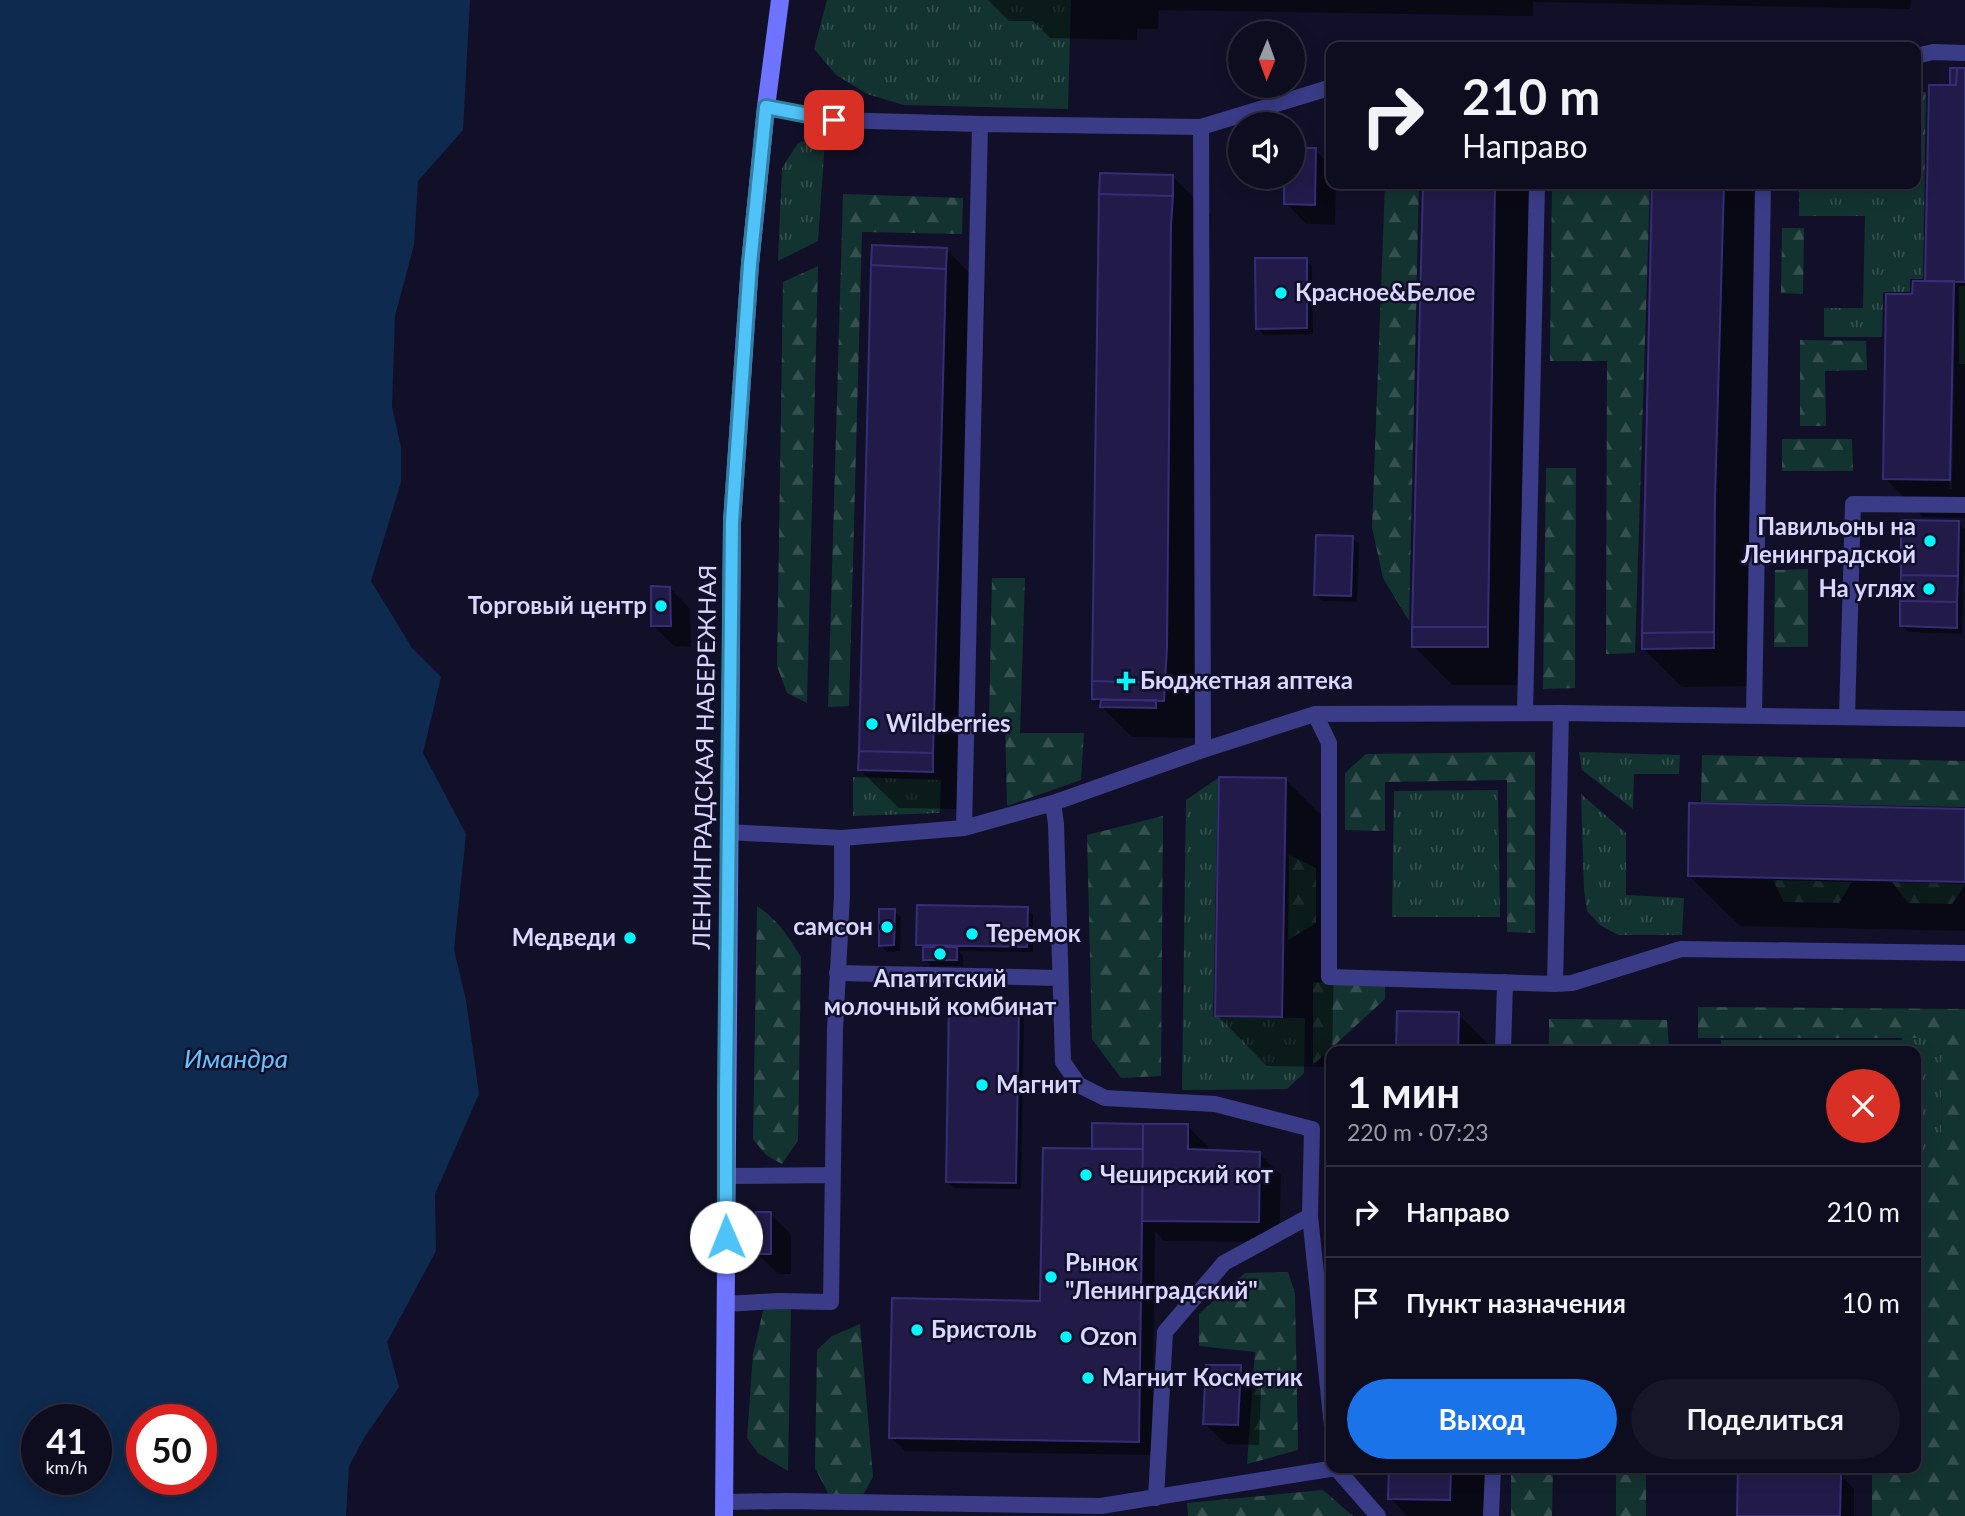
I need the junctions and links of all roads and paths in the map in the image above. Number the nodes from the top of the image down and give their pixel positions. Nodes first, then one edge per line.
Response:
1 (779, 0) edge
2 (1965, 53) edge
3 (1921, 55) edge
4 (1326, 89) edge
5 (766, 107) junction
6 (980, 124) junction
7 (1201, 127) junction
8 (1537, 189) edge
9 (1763, 189) edge
10 (1965, 505) edge
11 (1525, 713) junction
12 (1561, 713) junction
13 (1315, 714) junction
14 (1754, 716) junction
15 (1847, 717) junction
16 (1965, 719) edge
17 (1203, 750) junction
18 (1054, 803) junction
19 (964, 828) junction
20 (728, 832) junction
21 (842, 838) junction
22 (1965, 953) edge
23 (837, 973) junction
24 (1060, 978) junction
25 (1505, 982) junction
26 (1555, 984) junction
27 (1503, 1046) edge
28 (833, 1175) junction
29 (725, 1176) junction
30 (1310, 1216) junction
31 (725, 1304) junction
32 (1326, 1369) edge
33 (1326, 1470) edge
34 (1340, 1473) edge
35 (1493, 1473) edge
36 (1156, 1499) junction
37 (724, 1509) edge
38 (1378, 1516) edge
39 (1491, 1516) edge

1 - 5 main road, ЛЕНИНГРАДСКАЯ НАБЕРЕЖНАЯ
2 - 3 lane
4 - 7 lane
5 - 6 lane
5 - 20 main road, ЛЕНИНГРАДСКАЯ НАБЕРЕЖНАЯ
6 - 7 lane
6 - 19 lane
7 - 17 lane
8 - 11 lane
9 - 14 lane
10 - 15 lane
11 - 12 lane
11 - 13 lane
12 - 14 lane
12 - 26 lane
13 - 17 lane
13 - 25 lane
14 - 15 lane
15 - 16 lane
17 - 18 lane
18 - 19 lane
18 - 24 lane
19 - 21 lane
20 - 21 lane
20 - 29 main road, ЛЕНИНГРАДСКАЯ НАБЕРЕЖНАЯ
21 - 23 lane
22 - 26 lane
23 - 24 lane
23 - 28 lane
24 - 30 lane
25 - 26 lane
25 - 27 lane
28 - 29 lane
28 - 31 lane
29 - 31 main road, ЛЕНИНГРАДСКАЯ НАБЕРЕЖНАЯ
30 - 32 lane
30 - 36 lane
31 - 37 main road, ЛЕНИНГРАДСКАЯ НАБЕРЕЖНАЯ
33 - 36 lane
34 - 38 lane
35 - 39 lane
36 - 37 lane

